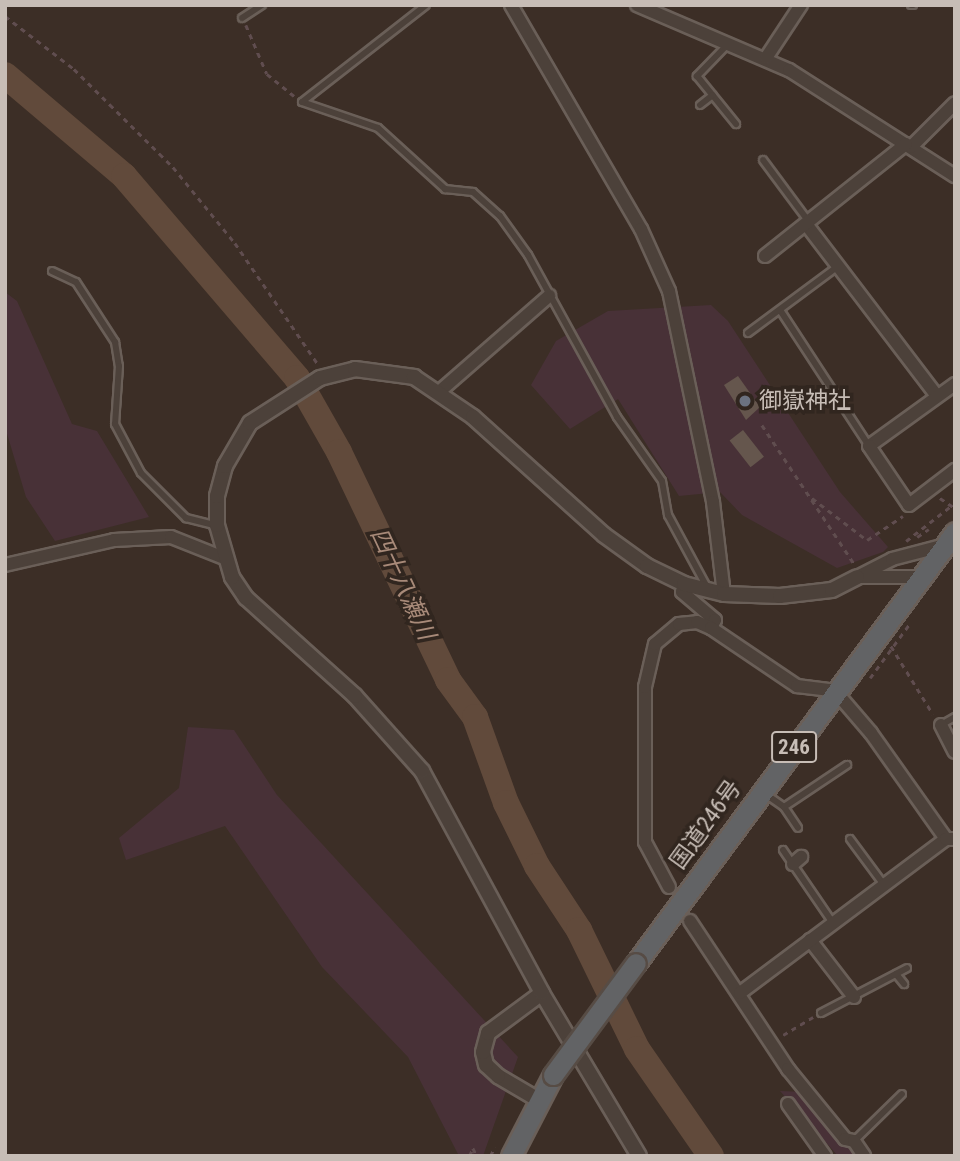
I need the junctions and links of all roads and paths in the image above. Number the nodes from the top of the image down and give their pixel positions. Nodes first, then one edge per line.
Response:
1 (262, 5) edge
2 (426, 5) edge
3 (511, 5) edge
4 (802, 5) edge
5 (640, 6) edge
6 (5, 16) edge
7 (242, 18) joint
8 (730, 42) junction
9 (766, 58) junction
10 (713, 95) junction
11 (302, 102) junction
12 (955, 103) edge
13 (700, 105) dead end
14 (736, 124) dead end
15 (908, 146) junction
16 (763, 160) dead end
17 (955, 176) edge
18 (807, 223) junction
19 (765, 256) dead end
20 (837, 267) junction
21 (52, 271) dead end
22 (549, 296) junction
23 (780, 310) junction
24 (748, 333) dead end
25 (323, 377) junction
26 (955, 384) edge
27 (440, 391) junction
28 (937, 396) junction
29 (762, 425) dead end
30 (869, 446) junction
31 (955, 470) edge
32 (935, 495) dead end
33 (809, 496) junction
34 (953, 507) edge
35 (912, 510) dead end
36 (217, 525) junction
37 (929, 529) dead end
38 (905, 538) dead end
39 (948, 539) edge
40 (908, 543) dead end
41 (225, 558) junction
42 (5, 565) edge
43 (860, 576) junction
44 (917, 578) junction
45 (684, 584) junction
46 (708, 590) junction
47 (724, 594) junction
48 (913, 619) dead end
49 (711, 628) junction
50 (895, 649) junction
51 (865, 683) dead end
52 (835, 691) junction
53 (955, 716) edge
54 (942, 725) junction
55 (955, 752) edge
56 (847, 765) dead end
57 (761, 791) junction
58 (784, 807) junction
59 (798, 828) dead end
60 (850, 839) dead end
61 (950, 839) edge
62 (783, 850) dead end
63 (884, 885) junction
64 (669, 887) dead end
65 (690, 921) dead end
66 (833, 923) junction
67 (810, 940) junction
68 (907, 968) dead end
69 (896, 974) junction
70 (904, 984) dead end
71 (542, 993) junction
72 (740, 993) junction
73 (854, 996) junction
74 (821, 1013) joint
75 (771, 1042) junction
76 (902, 1094) dead end
77 (537, 1099) junction
78 (788, 1104) dead end
79 (854, 1141) junction
80 (469, 1156) edge
81 (477, 1156) edge
82 (511, 1156) edge
83 (639, 1156) edge
84 (825, 1156) edge
85 (864, 1156) edge

1 - 7 lane
2 - 11 lane
3 - 47 street
4 - 9 street
5 - 8 street
6 - 25 path
7 - 11 path
8 - 9 street
8 - 10 lane
9 - 15 street
10 - 13 lane
10 - 14 lane
11 - 22 lane
12 - 15 street
15 - 17 street
15 - 18 street
16 - 18 lane
18 - 19 street
18 - 20 street
20 - 23 lane
20 - 28 street
21 - 36 lane
22 - 27 street
22 - 46 lane
23 - 24 lane
23 - 30 lane
25 - 27 street
25 - 36 street
26 - 28 street
27 - 45 street
28 - 30 street
29 - 33 path
30 - 31 street
32 - 34 path
33 - 35 path
33 - 43 path
34 - 38 path
36 - 41 street
37 - 40 path
39 - 43 street
39 - 44 highway, 国道246号 / 246
41 - 42 street
41 - 71 street
43 - 44 street
43 - 47 street
44 - 52 highway, 国道246号 / 246
45 - 46 street
45 - 49 street
46 - 47 street
48 - 50 path
49 - 52 street
49 - 64 street
50 - 51 path
50 - 54 path
52 - 57 highway, 国道246号 / 246
52 - 61 street
53 - 54 lane
54 - 55 street
56 - 58 lane
57 - 58 lane
57 - 77 highway, 国道246号 / 246, bridge
58 - 59 lane
60 - 63 lane
61 - 63 street
62 - 66 lane
63 - 66 street
65 - 72 street
66 - 67 street
67 - 72 street
67 - 73 street
68 - 69 lane
69 - 70 lane
69 - 73 lane
71 - 77 street
71 - 83 street
72 - 75 street
73 - 74 lane
74 - 75 path
75 - 79 street
76 - 79 lane
77 - 82 highway, 国道246号 / 246
78 - 84 street
79 - 85 street
80 - 81 path

